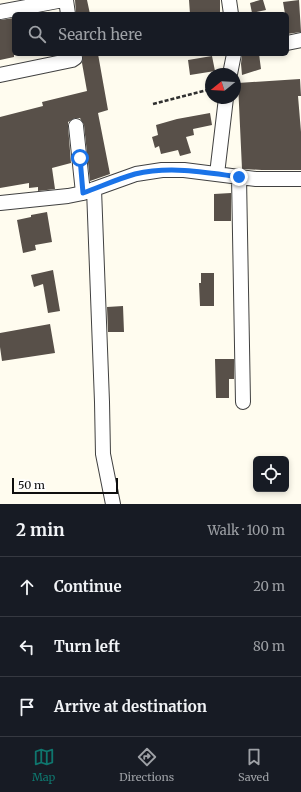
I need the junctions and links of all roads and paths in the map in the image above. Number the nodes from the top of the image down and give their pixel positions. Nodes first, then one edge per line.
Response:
1 (63, 0) edge
2 (66, 0) edge
3 (229, 0) edge
4 (0, 12) edge
5 (68, 12) edge
6 (230, 12) edge
7 (301, 40) edge
8 (289, 43) edge
9 (74, 56) edge
10 (234, 56) edge
11 (231, 68) edge
12 (0, 75) edge
13 (205, 91) edge
14 (153, 104) dead end
15 (225, 104) edge
16 (76, 126) dead end
17 (217, 174) junction
18 (239, 177) junction
19 (301, 179) edge
20 (88, 191) junction
21 (0, 203) edge
22 (243, 402) dead end
23 (113, 504) edge

1 - 4 street
2 - 5 street
3 - 6 street
7 - 8 street
9 - 12 street
10 - 11 street
13 - 14 path
15 - 17 street
16 - 20 street
17 - 18 street
17 - 20 street
18 - 19 street
18 - 22 street
20 - 21 street
20 - 23 street

